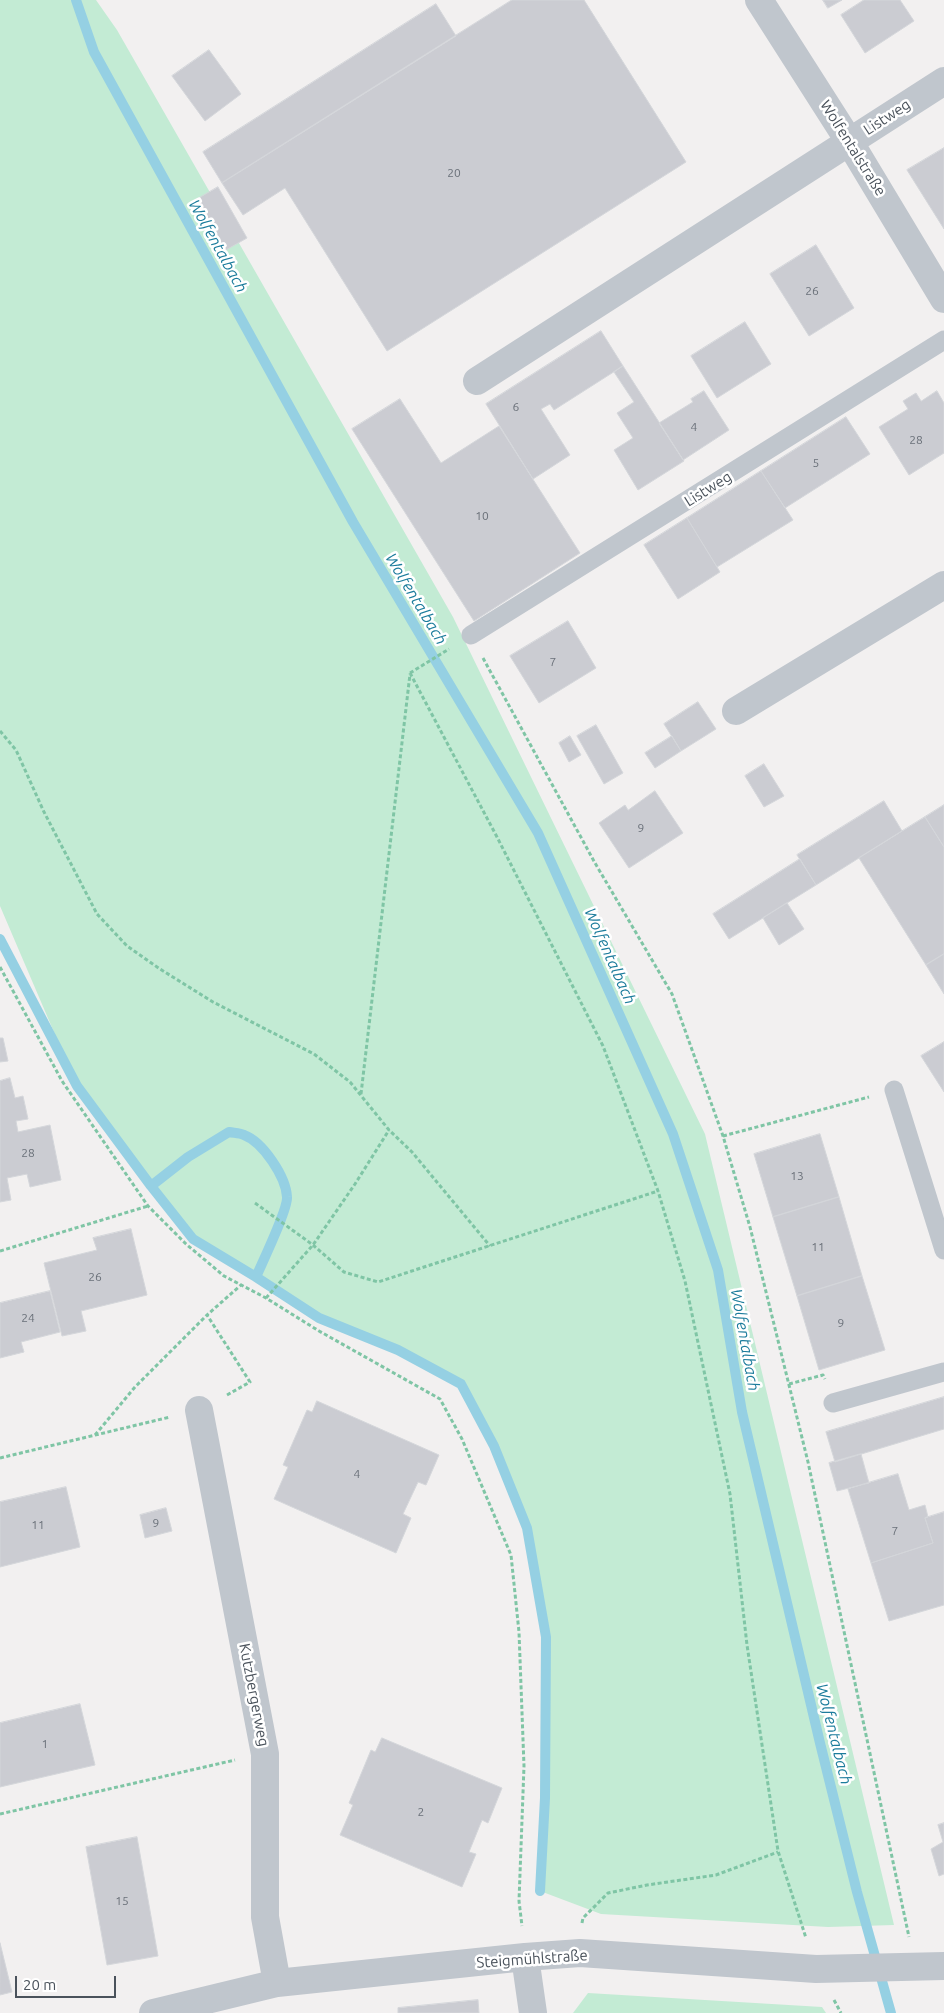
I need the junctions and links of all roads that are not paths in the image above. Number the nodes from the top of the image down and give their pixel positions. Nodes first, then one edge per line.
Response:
1 (759, 0) edge
2 (944, 81) edge
3 (849, 141) junction
4 (944, 299) edge
5 (944, 340) edge
6 (477, 381) dead end
7 (944, 585) edge
8 (471, 635) road end
9 (736, 711) dead end
10 (894, 1090) road end
11 (944, 1250) edge
12 (944, 1372) edge
13 (833, 1403) dead end
14 (199, 1410) road end
15 (525, 1957) junction
16 (944, 1966) edge
17 (277, 1983) junction
18 (154, 2013) edge
19 (534, 2013) edge

1 - 3 street, Wolfentalstraße
2 - 3 street, Listweg
3 - 4 street, Wolfentalstraße
3 - 6 street, Listweg
5 - 8 lane, Listweg
7 - 9 street
10 - 11 lane
12 - 13 lane
14 - 17 street, Kutzbergerweg
15 - 16 street, Steigmühlstraße
15 - 17 street, Steigmühlstraße
15 - 19 street
17 - 18 street, Steigmühlstraße

